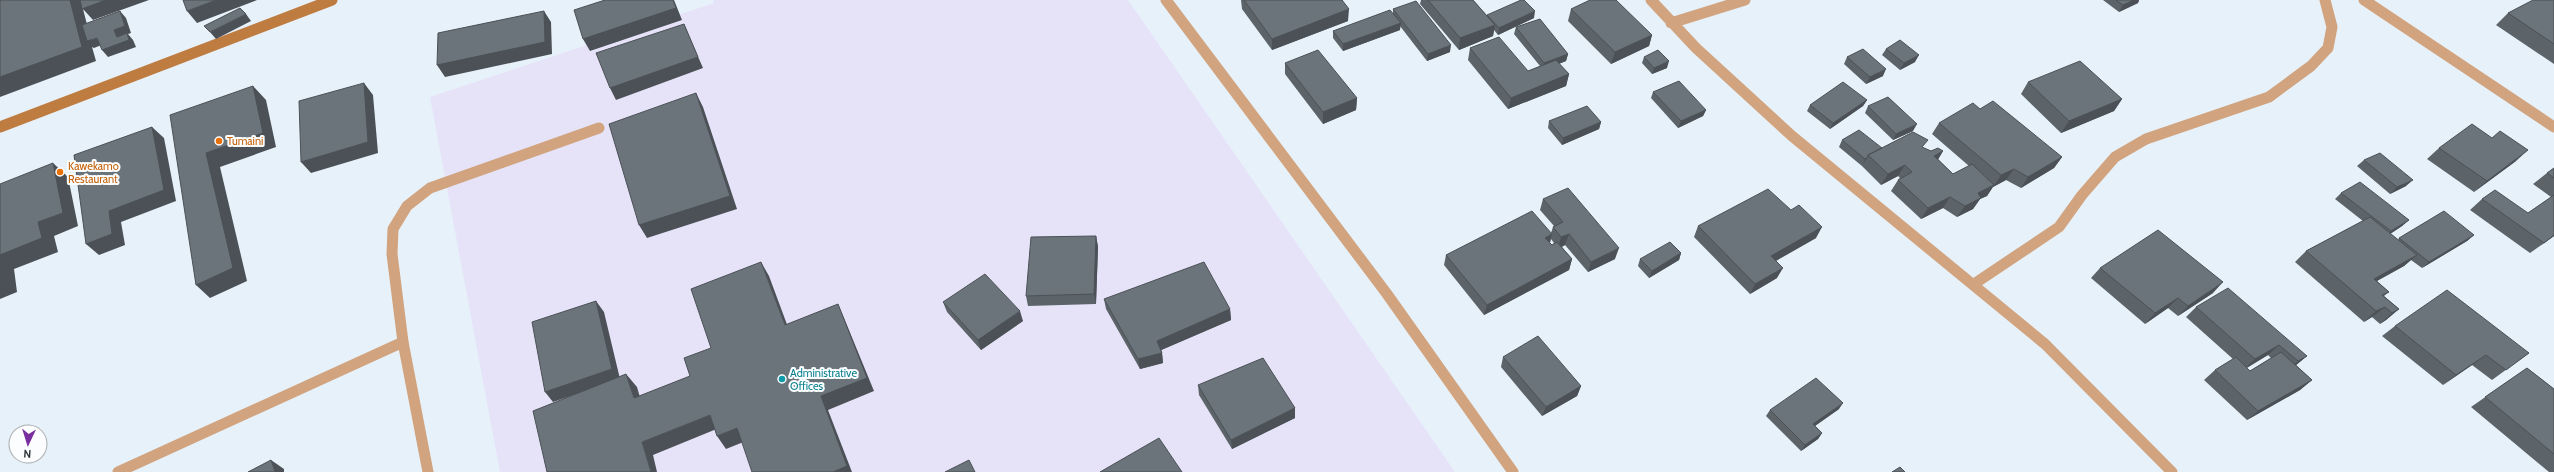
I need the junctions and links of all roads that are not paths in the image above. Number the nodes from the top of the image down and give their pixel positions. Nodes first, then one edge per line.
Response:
1 (332, 0) edge
2 (1166, 0) edge
3 (1650, 0) edge
4 (1745, 0) edge
5 (2326, 0) edge
6 (2364, 0) edge
7 (1671, 23) junction
8 (0, 127) edge
9 (2554, 127) edge
10 (599, 128) dead end
11 (1974, 284) junction
12 (403, 342) junction
13 (118, 472) edge
14 (428, 472) edge
15 (1513, 472) edge
16 (2172, 472) edge

1 - 8 main road
2 - 15 street
3 - 7 street
4 - 7 street
5 - 11 street
6 - 9 street
7 - 11 street
10 - 12 street
11 - 16 street
12 - 13 street
12 - 14 street

